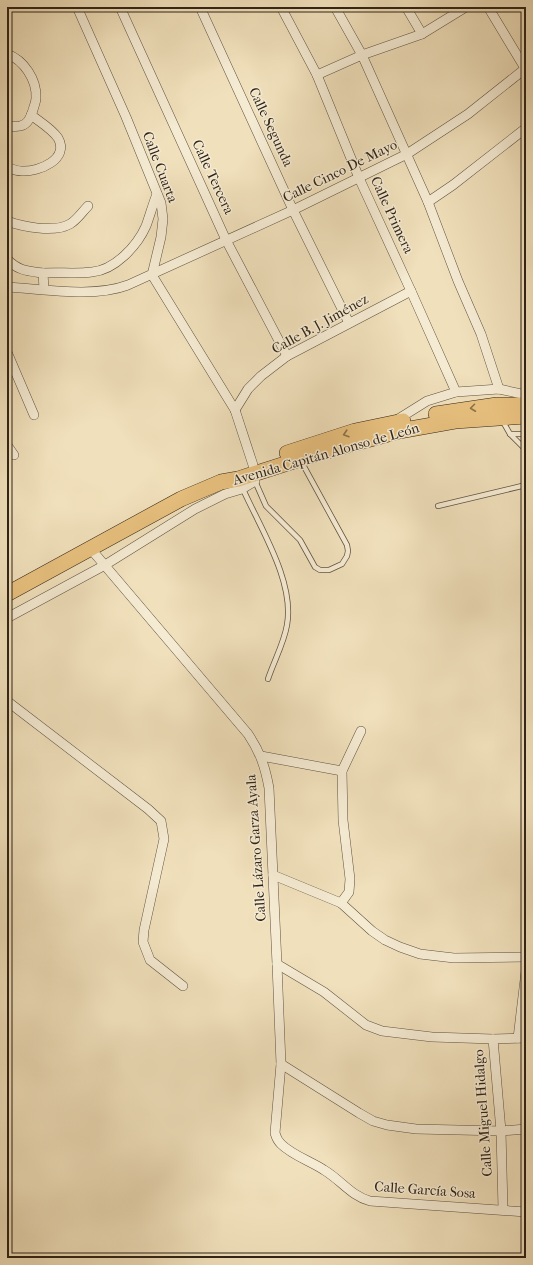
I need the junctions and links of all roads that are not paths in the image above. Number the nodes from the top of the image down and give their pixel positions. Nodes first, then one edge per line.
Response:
1 (77, 7) edge
2 (120, 7) edge
3 (200, 7) edge
4 (281, 7) edge
5 (335, 7) edge
6 (406, 7) edge
7 (466, 7) edge
8 (488, 7) edge
9 (422, 34) junction
10 (7, 54) edge
11 (362, 54) junction
12 (526, 69) edge
13 (317, 75) junction
14 (31, 115) junction
15 (7, 126) edge
16 (526, 128) edge
17 (407, 154) junction
18 (7, 167) edge
19 (359, 178) junction
20 (157, 194) junction
21 (428, 202) junction
22 (88, 206) dead end
23 (293, 210) junction
24 (7, 221) edge
25 (226, 240) junction
26 (7, 259) edge
27 (43, 273) junction
28 (152, 275) junction
29 (7, 287) edge
30 (44, 289) junction
31 (411, 291) junction
32 (349, 323) junction
33 (7, 352) edge
34 (287, 356) junction
35 (499, 389) junction
36 (456, 392) junction
37 (526, 395) edge
38 (526, 405) edge
39 (235, 410) junction
40 (498, 411) junction
41 (34, 415) dead end
42 (526, 416) edge
43 (392, 422) junction
44 (510, 434) junction
45 (526, 434) edge
46 (7, 445) edge
47 (526, 450) edge
48 (14, 455) dead end
49 (298, 455) junction
50 (254, 473) junction
51 (238, 480) junction
52 (526, 485) edge
53 (438, 506) dead end
54 (90, 548) junction
55 (105, 566) junction
56 (7, 594) edge
57 (7, 618) edge
58 (268, 679) dead end
59 (7, 701) edge
60 (361, 732) dead end
61 (261, 756) junction
62 (342, 771) junction
63 (273, 876) junction
64 (341, 903) junction
65 (526, 957) edge
66 (278, 964) junction
67 (526, 971) edge
68 (183, 986) dead end
69 (522, 1038) edge
70 (493, 1039) junction
71 (281, 1064) junction
72 (526, 1129) edge
73 (501, 1131) junction
74 (276, 1132) joint
75 (503, 1210) junction
76 (526, 1212) edge

1 - 20 street, Calle Cuarta
2 - 25 street, Calle Tercera
3 - 23 street, Calle Segunda
4 - 13 street, Calle Primera
5 - 11 street
6 - 9 street
7 - 9 street
8 - 12 street
9 - 11 street
10 - 14 street
11 - 13 street
11 - 17 street
12 - 17 street, Calle Cinco De Mayo
13 - 19 street, Calle Primera
14 - 15 street
14 - 18 street
16 - 21 street
17 - 19 street, Calle Cinco De Mayo
17 - 21 street
19 - 23 street, Calle Cinco De Mayo
19 - 31 street, Calle Primera
20 - 27 street
20 - 28 street, Calle Cuarta
21 - 35 street
22 - 24 street
23 - 25 street, Calle Cinco De Mayo
23 - 32 street, Calle Segunda
25 - 28 street, Calle Cinco De Mayo
25 - 34 street, Calle Tercera
26 - 27 street
27 - 30 street
28 - 30 street, Calle Cinco De Mayo
28 - 39 street
29 - 30 street, Calle Cinco De Mayo
31 - 32 street, Calle B. J. Jiménez
31 - 36 street, Calle Primera
32 - 34 street, Calle B. J. Jiménez
33 - 41 street
34 - 39 street, Calle B. J. Jiménez
35 - 36 street
35 - 37 street
36 - 43 street
38 - 40 main road, Avenida Capitán Alonso de León
39 - 50 street
40 - 42 main road, Avenida Capitán Alonso de León
40 -> 43 main road, Avenida Capitán Alonso de León
40 - 44 lane
40 - 49 main road, Avenida Capitán Alonso de León
43 -> 49 main road, Avenida Capitán Alonso de León
44 - 45 lane
44 - 47 lane
46 - 48 street
49 - 50 main road, Avenida Capitán Alonso de León
49 - 50 lane
50 - 51 main road, Avenida Capitán Alonso de León
51 - 54 main road, Avenida Capitán Alonso de León
51 - 55 street
51 - 58 lane
52 - 53 lane
54 - 55 street, Calle Lázaro Garza Ayala
54 - 56 main road, Avenida Capitán Alonso de León
55 - 57 street
55 - 61 street, Calle Lázaro Garza Ayala
59 - 68 street
60 - 62 street
61 - 62 street
61 - 63 street, Calle Lázaro Garza Ayala
62 - 64 street
63 - 64 street
63 - 66 street, Calle Lázaro Garza Ayala
64 - 65 street
66 - 70 street
66 - 71 street, Calle Lázaro Garza Ayala
67 - 69 street
69 - 70 street
70 - 73 street, Calle Miguel Hidalgo
71 - 73 street
71 - 74 street, Calle Lázaro Garza Ayala
72 - 73 street
73 - 75 street, Calle Miguel Hidalgo
74 - 75 street, Calle García Sosa
75 - 76 street, Calle García Sosa

